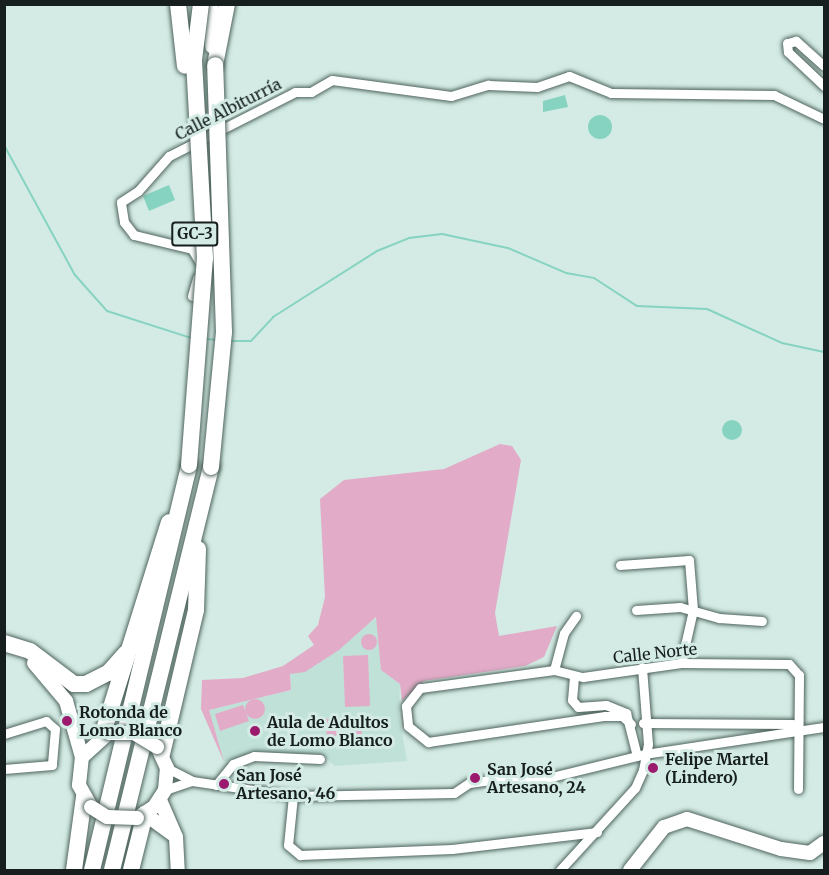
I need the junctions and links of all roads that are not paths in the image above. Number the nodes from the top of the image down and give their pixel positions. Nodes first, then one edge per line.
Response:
1 (178, 4) edge
2 (201, 4) edge
3 (210, 4) edge
4 (227, 4) edge
5 (215, 65) junction
6 (825, 66) edge
7 (825, 86) edge
8 (825, 119) edge
9 (192, 296) dead end
10 (186, 464) junction
11 (197, 539) junction
12 (620, 565) dead end
13 (636, 610) dead end
14 (693, 610) junction
15 (576, 616) dead end
16 (762, 621) dead end
17 (4, 643) edge
18 (128, 650) junction
19 (4, 651) edge
20 (681, 663) junction
21 (642, 667) junction
22 (554, 670) junction
23 (574, 677) junction
24 (646, 722) junction
25 (631, 724) junction
26 (75, 726) junction
27 (825, 727) edge
28 (798, 730) junction
29 (4, 734) edge
30 (103, 736) junction
31 (641, 755) junction
32 (82, 757) junction
33 (162, 757) junction
34 (320, 759) dead end
35 (4, 769) edge
36 (192, 781) junction
37 (216, 785) junction
38 (798, 789) dead end
39 (163, 795) junction
40 (293, 796) junction
41 (87, 802) junction
42 (141, 816) junction
43 (597, 832) junction
44 (176, 837) junction
45 (825, 843) edge
46 (74, 870) edge
47 (92, 870) edge
48 (112, 870) edge
49 (131, 870) edge
50 (177, 870) edge
51 (560, 870) edge
52 (630, 870) edge

1 - 10 highway, GC-3, bridge
2 - 10 highway, bridge
3 - 5 highway, GC-3
4 - 5 highway
5 - 11 highway, GC-3, bridge
6 - 7 street
8 - 9 street, Calle Albiturría
10 - 18 highway
10 - 47 highway
11 - 33 highway
11 - 48 highway, GC-3
12 - 14 street
13 - 14 street
14 - 16 street
14 - 20 street
15 - 22 street
17 - 18 highway
18 - 30 highway
19 - 26 street
20 - 21 street, Calle Norte
20 - 28 street, Calle Norte
21 - 23 street, Calle Norte
21 - 24 street
22 - 23 street, Calle Norte
22 - 25 street
23 - 25 street
24 - 25 street
24 - 28 street
24 - 31 street
25 - 31 street
26 - 30 street
26 - 32 street
27 - 28 street
28 - 31 street
28 - 38 street
29 - 35 street
30 - 32 street
30 - 33 street, bridge
31 - 40 street
31 - 43 street
32 - 41 street
33 - 36 street
33 - 39 street
34 - 37 street
36 - 37 street
36 - 39 street
37 - 40 street
39 - 42 street
39 - 44 street
40 - 43 street
41 - 42 street, bridge
41 - 46 highway
42 - 44 street
42 - 49 highway
43 - 51 street
44 - 50 street
45 - 52 street

